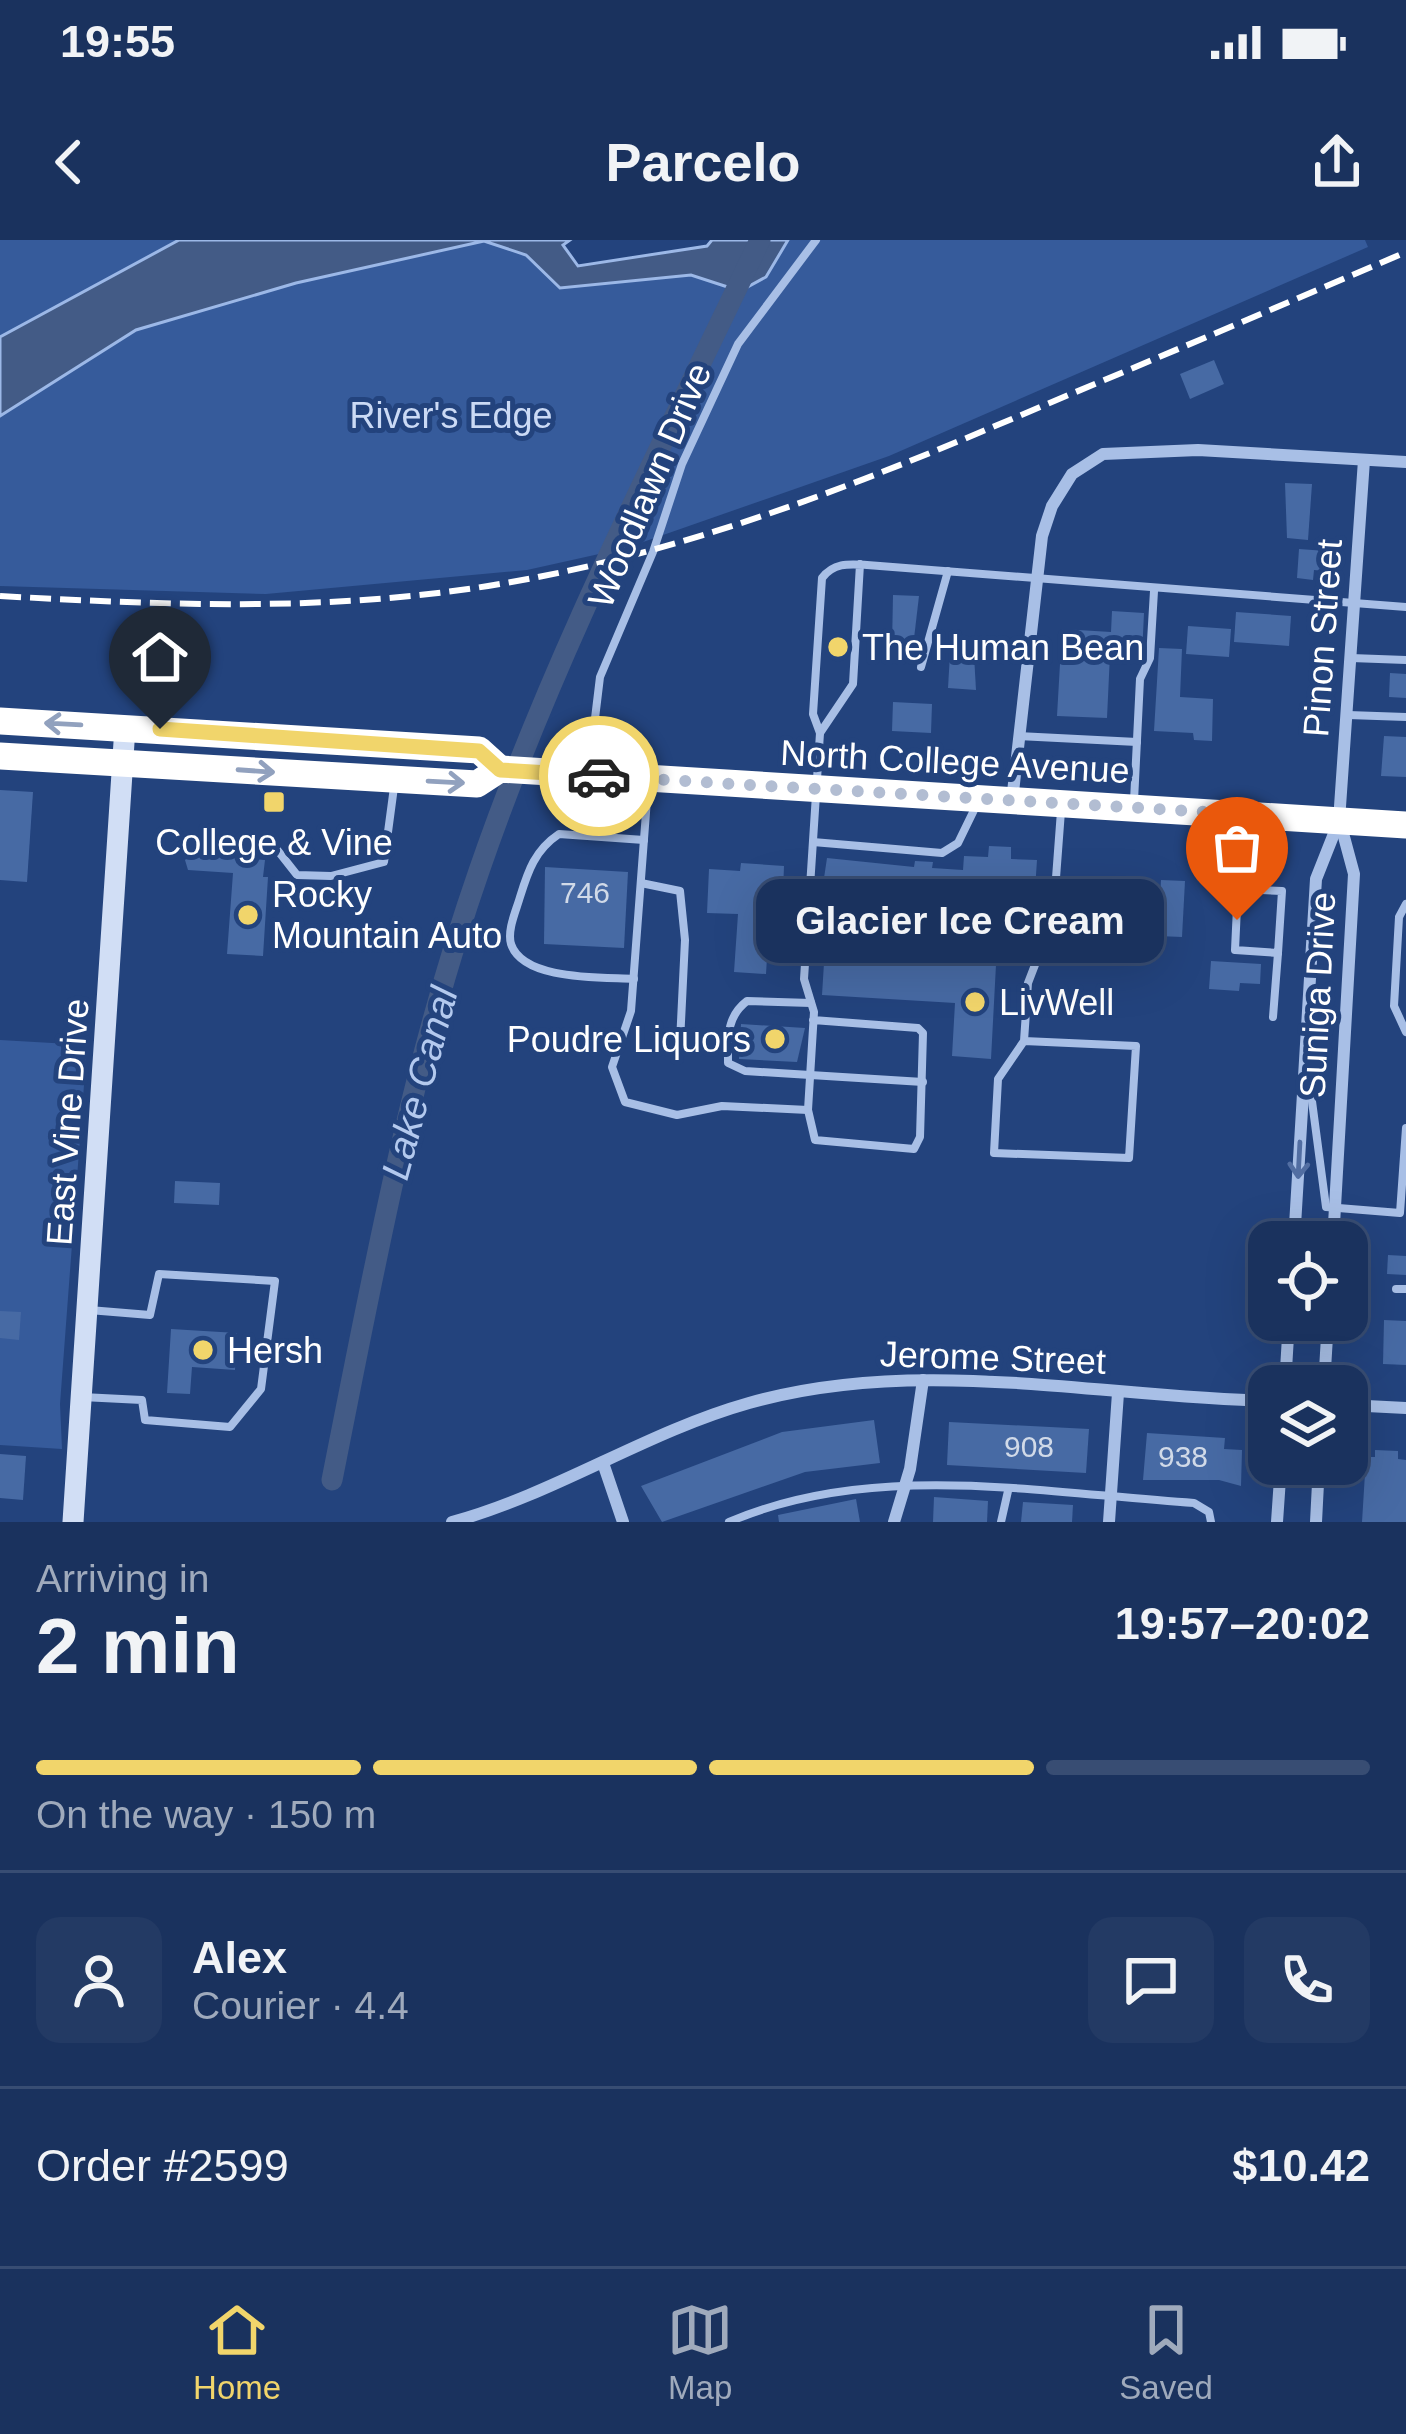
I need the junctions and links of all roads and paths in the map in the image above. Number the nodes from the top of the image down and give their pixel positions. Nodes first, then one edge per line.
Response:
1 (816, 240) edge
2 (1364, 460) junction
3 (1406, 462) edge
4 (860, 565) junction
5 (948, 571) junction
6 (1035, 579) junction
7 (1154, 592) junction
8 (1354, 604) junction
9 (1406, 608) edge
10 (1351, 658) junction
11 (1406, 660) edge
12 (921, 667) dead end
13 (1346, 715) junction
14 (1406, 717) edge
15 (0, 721) edge
16 (125, 727) junction
17 (820, 733) junction
18 (1018, 736) junction
19 (1137, 742) junction
20 (0, 756) edge
21 (123, 763) junction
22 (500, 770) junction
23 (588, 775) junction
24 (648, 778) junction
25 (394, 779) junction
26 (817, 789) junction
27 (979, 799) junction
28 (1012, 801) junction
29 (1062, 804) junction
30 (1134, 808) junction
31 (1242, 814) junction
32 (1339, 820) junction
33 (1406, 825) edge
34 (644, 840) junction
35 (254, 841) dead end
36 (813, 842) junction
37 (641, 884) junction
38 (1239, 889) junction
39 (1406, 904) edge
40 (1278, 953) junction
41 (634, 979) junction
42 (811, 1003) junction
43 (1274, 1017) dead end
44 (813, 1020) junction
45 (1406, 1033) edge
46 (1024, 1041) junction
47 (680, 1042) dead end
48 (1305, 1057) junction
49 (810, 1074) junction
50 (923, 1082) junction
51 (808, 1111) junction
52 (1406, 1128) edge
53 (1334, 1210) junction
54 (1295, 1221) edge
55 (1334, 1221) edge
56 (87, 1310) junction
57 (923, 1380) junction
58 (1118, 1393) junction
59 (82, 1397) junction
60 (1248, 1400) edge
61 (1368, 1406) edge
62 (1406, 1408) edge
63 (603, 1463) junction
64 (905, 1485) junction
65 (1280, 1485) edge
66 (1318, 1485) edge
67 (1007, 1491) junction
68 (1114, 1498) junction
69 (755, 1517) edge
70 (74, 1522) edge
71 (452, 1522) edge
72 (623, 1522) edge
73 (729, 1522) edge
74 (894, 1522) edge
75 (1001, 1522) edge
76 (1109, 1522) edge
77 (1211, 1522) edge
78 (1277, 1522) edge
79 (1316, 1522) edge

1 - 23 lane, Woodlawn Drive
2 - 3 street
2 - 6 street
2 - 8 street, Pinon Street
4 - 5 lane
4 - 17 lane
4 - 17 lane
5 - 6 lane
5 - 12 lane
6 - 7 lane
6 - 18 street
7 - 8 lane
7 - 19 lane
8 - 9 lane
8 - 10 street, Pinon Street
10 - 11 lane
10 - 13 street, Pinon Street
13 - 14 lane
13 - 32 street, Pinon Street
16 -> 15 highway, North College Avenue
16 - 21 main road, East Vine Drive
16 - 22 highway, North College Avenue
17 - 26 lane
18 - 19 lane
18 - 28 street
19 - 30 lane
20 - 21 highway, North College Avenue
21 -> 25 highway, North College Avenue
21 - 56 main road, East Vine Drive
22 - 23 highway, North College Avenue
25 -> 22 highway, North College Avenue
23 - 24 highway, North College Avenue
24 - 26 highway, North College Avenue
24 - 34 lane
25 - 35 lane
26 - 27 highway, North College Avenue
26 - 36 lane
27 - 28 highway, North College Avenue
27 - 36 lane
28 - 29 highway, North College Avenue
29 - 30 highway, North College Avenue
29 - 46 lane
30 - 31 highway, North College Avenue
31 - 32 highway, North College Avenue
31 - 38 lane
32 - 33 highway, North College Avenue
32 - 48 street, Suniga Drive
32 - 53 street, Suniga Drive
34 - 37 lane
34 - 41 lane
36 - 42 lane
37 - 41 lane
37 - 47 lane
38 - 40 lane
38 - 40 lane
39 - 45 lane
40 - 43 lane
41 - 51 lane
42 - 44 lane
42 - 49 lane
44 - 49 lane
44 - 50 lane
46 - 46 lane
48 - 53 lane
48 -> 54 street, Suniga Drive
49 - 50 lane
49 - 51 lane
50 - 51 lane
52 - 53 lane
53 - 55 street, Suniga Drive
56 - 59 main road, East Vine Drive
56 - 59 lane
57 - 58 street, Jerome Street
57 - 63 street, Jerome Street
57 - 64 street
58 - 60 street, Jerome Street
58 - 68 street
59 - 70 main road, East Vine Drive
61 - 62 street
63 - 71 street, Jerome Street
63 - 72 street
64 - 67 lane
64 - 69 lane
64 - 74 street
65 - 78 street
66 - 79 street
67 - 68 lane
67 - 75 lane
68 - 76 street
68 - 77 lane
69 - 73 lane

